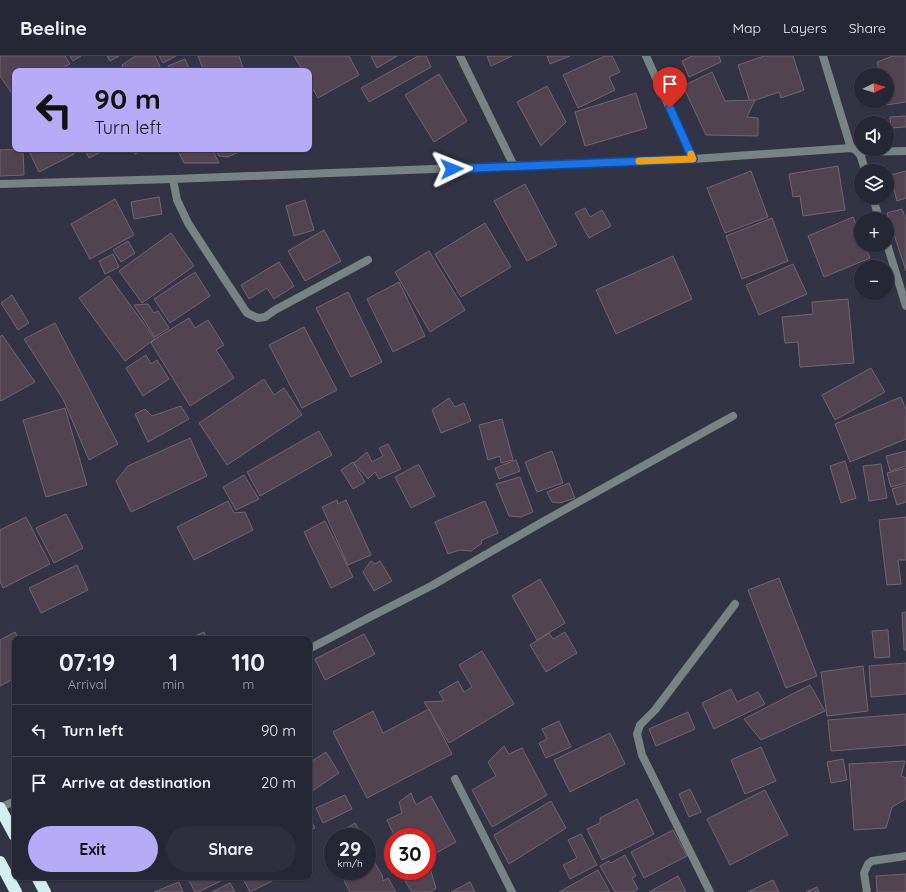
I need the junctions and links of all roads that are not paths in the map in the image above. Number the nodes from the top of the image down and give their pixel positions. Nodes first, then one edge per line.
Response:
1 (460, 56) edge
2 (646, 56) edge
3 (823, 56) edge
4 (851, 148) junction
5 (854, 149) edge
6 (894, 151) edge
7 (906, 151) edge
8 (693, 159) junction
9 (514, 166) junction
10 (173, 179) junction
11 (0, 184) edge
12 (889, 252) edge
13 (368, 260) dead end
14 (906, 306) edge
15 (733, 416) dead end
16 (735, 604) dead end
17 (312, 647) edge
18 (455, 779) dead end
19 (12, 802) edge
20 (0, 808) edge
21 (12, 830) edge
22 (906, 856) edge
23 (0, 862) edge
24 (39, 880) edge
25 (16, 892) edge
26 (45, 892) edge
27 (512, 892) edge
28 (710, 892) edge
29 (867, 892) edge

1 - 9 street
2 - 8 street
3 - 4 street
4 - 5 street
4 - 8 street
6 - 7 street
8 - 9 street
9 - 10 street
10 - 11 street
10 - 13 street
12 - 14 street
15 - 17 street
16 - 28 street
18 - 27 street
19 - 20 street
20 - 21 highway
22 - 29 street
23 - 25 highway
24 - 26 highway

